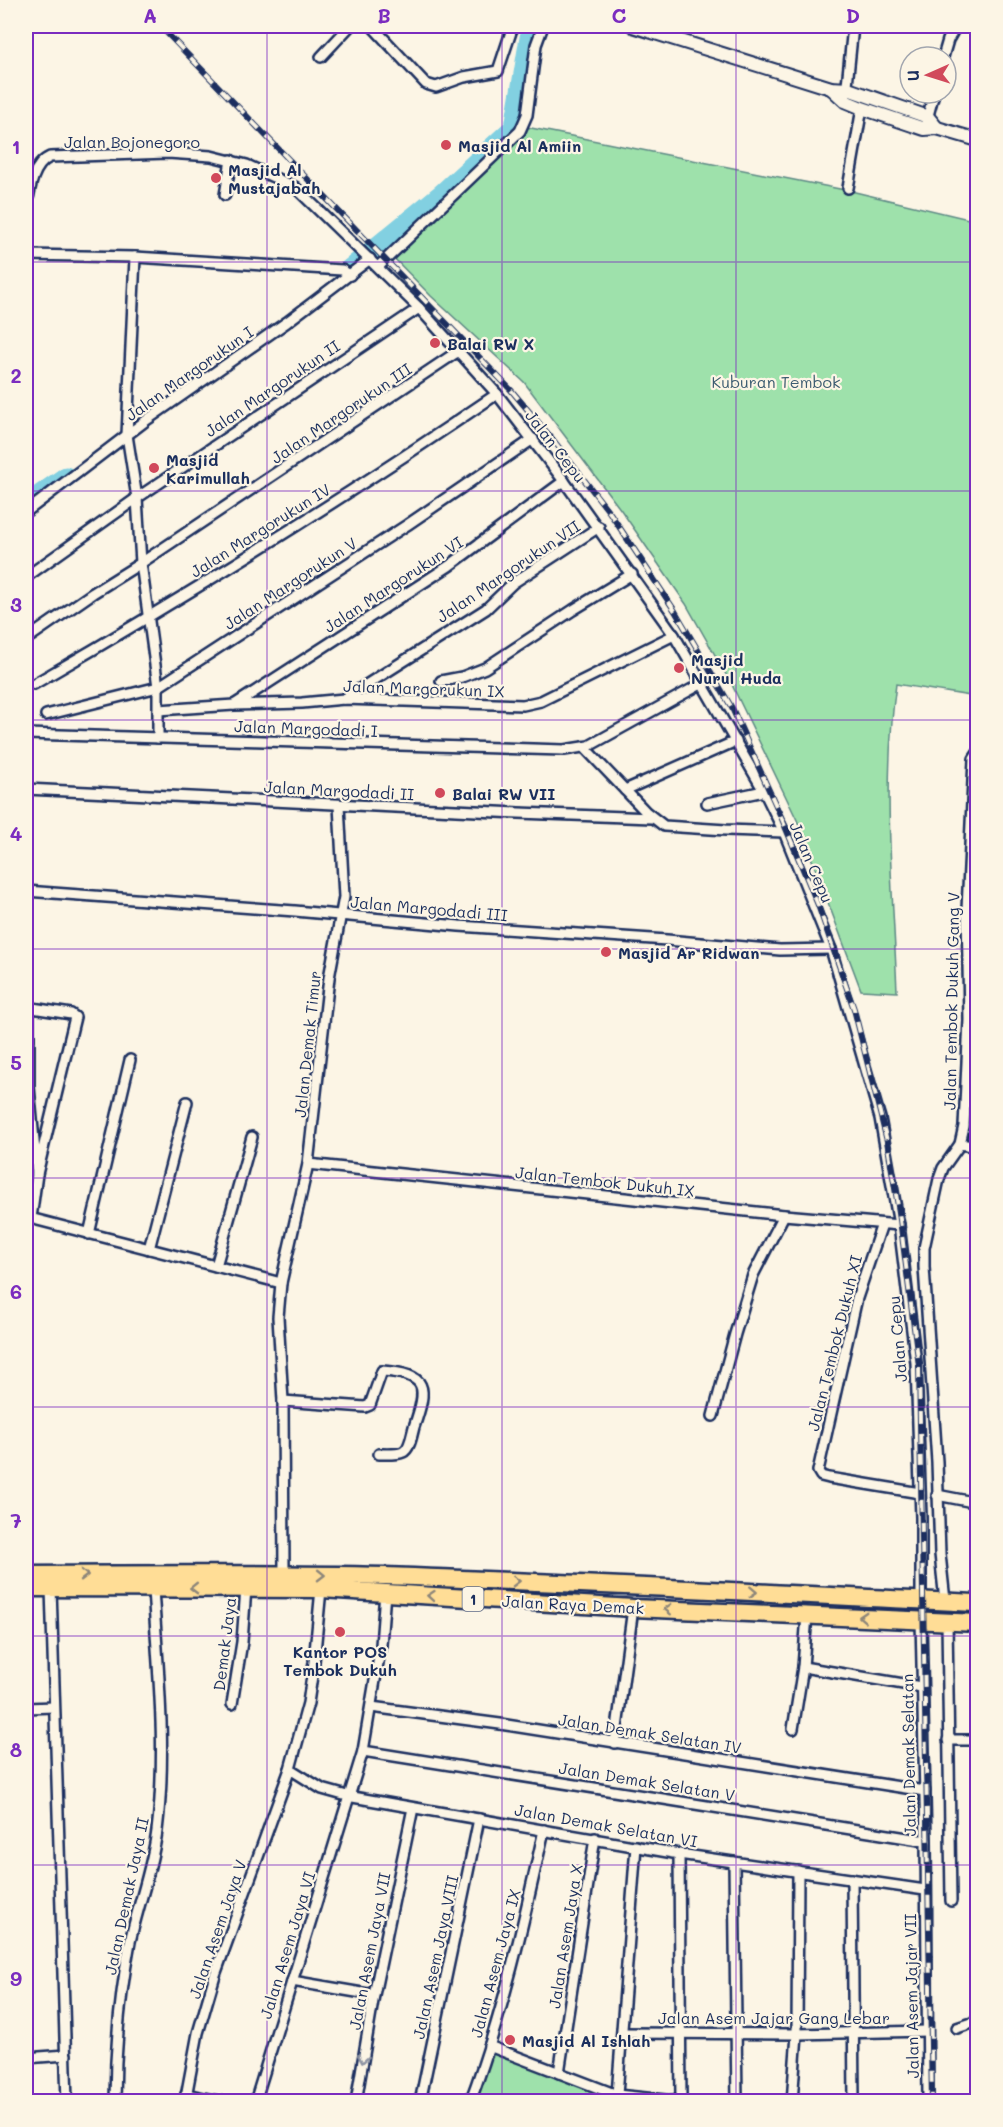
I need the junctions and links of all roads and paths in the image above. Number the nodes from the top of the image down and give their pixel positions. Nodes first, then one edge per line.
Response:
1 (350, 26) edge
2 (372, 26) edge
3 (513, 26) edge
4 (543, 26) edge
5 (637, 26) edge
6 (853, 26) edge
7 (956, 26) edge
8 (947, 45) edge
9 (321, 57) dead end
10 (846, 95) junction
11 (932, 105) edge
12 (862, 108) junction
13 (930, 125) junction
14 (978, 140) edge
15 (231, 160) junction
16 (848, 188) dead end
17 (27, 195) edge
18 (225, 195) dead end
19 (26, 213) edge
20 (26, 255) edge
21 (135, 257) junction
22 (368, 257) junction
23 (378, 267) junction
24 (348, 273) junction
25 (419, 308) junction
26 (457, 352) junction
27 (497, 394) junction
28 (128, 432) junction
29 (533, 439) junction
30 (564, 481) junction
31 (136, 498) junction
32 (26, 512) edge
33 (599, 527) junction
34 (141, 563) junction
35 (632, 574) junction
36 (26, 577) edge
37 (150, 618) junction
38 (674, 635) junction
39 (31, 636) dead end
40 (441, 681) dead end
41 (34, 684) dead end
42 (701, 684) junction
43 (158, 687) junction
44 (344, 699) junction
45 (234, 705) junction
46 (158, 710) junction
47 (46, 715) dead end
48 (26, 734) edge
49 (158, 738) junction
50 (736, 741) junction
51 (585, 748) junction
52 (978, 753) edge
53 (26, 789) edge
54 (625, 790) junction
55 (764, 791) junction
56 (707, 803) dead end
57 (339, 805) junction
58 (652, 818) junction
59 (784, 832) junction
60 (26, 891) edge
61 (341, 915) junction
62 (831, 949) junction
63 (973, 969) edge
64 (27, 1007) edge
65 (130, 1060) dead end
66 (187, 1102) dead end
67 (252, 1137) dead end
68 (960, 1144) junction
69 (978, 1147) edge
70 (308, 1164) junction
71 (37, 1174) junction
72 (784, 1215) junction
73 (28, 1218) edge
74 (882, 1224) junction
75 (899, 1225) junction
76 (89, 1233) junction
77 (149, 1249) junction
78 (216, 1266) junction
79 (280, 1283) junction
80 (283, 1401) junction
81 (713, 1416) dead end
82 (379, 1454) dead end
83 (920, 1493) junction
84 (937, 1495) junction
85 (978, 1503) edge
86 (284, 1574) junction
87 (26, 1575) edge
88 (549, 1582) junction
89 (26, 1588) edge
90 (51, 1588) junction
91 (246, 1588) junction
92 (153, 1589) junction
93 (321, 1589) junction
94 (385, 1592) junction
95 (921, 1600) junction
96 (945, 1601) junction
97 (549, 1603) junction
98 (978, 1603) edge
99 (633, 1608) junction
100 (807, 1615) junction
101 (921, 1620) junction
102 (947, 1622) junction
103 (978, 1623) edge
104 (803, 1667) junction
105 (921, 1687) junction
106 (232, 1704) dead end
107 (54, 1707) junction
108 (371, 1707) junction
109 (26, 1708) edge
110 (793, 1729) dead end
111 (948, 1740) junction
112 (978, 1740) edge
113 (615, 1743) junction
114 (363, 1750) junction
115 (290, 1769) junction
116 (925, 1791) junction
117 (347, 1796) junction
118 (413, 1808) junction
119 (479, 1819) junction
120 (544, 1830) junction
121 (595, 1838) junction
122 (926, 1841) junction
123 (636, 1846) junction
124 (679, 1854) junction
125 (734, 1862) junction
126 (798, 1871) junction
127 (852, 1879) junction
128 (925, 1890) junction
129 (951, 1901) dead end
130 (292, 1981) junction
131 (374, 1995) junction
132 (978, 2022) edge
133 (957, 2028) dead end
134 (927, 2031) junction
135 (737, 2032) junction
136 (622, 2033) junction
137 (680, 2033) junction
138 (854, 2033) junction
139 (797, 2034) junction
140 (489, 2046) junction
141 (66, 2055) junction
142 (26, 2058) edge
143 (559, 2073) junction
144 (617, 2095) junction
145 (185, 2098) edge
146 (682, 2101) edge
147 (67, 2102) edge
148 (115, 2102) edge
149 (223, 2102) edge
150 (255, 2102) edge
151 (356, 2102) edge
152 (420, 2102) edge
153 (470, 2102) edge
154 (737, 2102) edge
155 (792, 2102) edge
156 (854, 2102) edge
157 (928, 2102) edge

1 - 9 street
2 - 3 street
4 - 23 street
5 - 10 street
6 - 10 street
7 - 8 street
10 - 12 street
10 - 13 street
11 - 13 street
12 - 13 street
12 - 16 street
13 - 14 street
15 - 17 street, Jalan Bojonegoro
15 - 18 street
15 - 22 street, Jalan Bojonegoro
17 - 19 street, Jalan Bojonegoro
20 - 21 street
21 - 24 street
21 - 28 street
22 - 23 street, Jalan Cepu
22 - 24 street, Jalan Margorukun I
23 - 25 street, Jalan Cepu
24 - 28 street, Jalan Margorukun I
25 - 26 street, Jalan Cepu
25 - 31 street, Jalan Margorukun II
26 - 27 street, Jalan Cepu
26 - 34 street, Jalan Margorukun III
27 - 29 street, Jalan Cepu
27 - 37 street, Jalan Margorukun IV
28 - 31 street
28 - 32 street, Jalan Margorukun I
29 - 30 street, Jalan Cepu
29 - 43 street, Jalan Margorukun V
30 - 33 street, Jalan Cepu
30 - 45 street, Jalan Margorukun VI
31 - 34 street
31 - 36 street, Jalan Margorukun II
33 - 35 street, Jalan Cepu
33 - 44 street, Jalan Margorukun VII
34 - 37 street
34 - 39 street, Jalan Margorukun III
35 - 38 street, Jalan Cepu
35 - 40 street
37 - 41 street, Jalan Margorukun IV
37 - 43 street
38 - 42 street, Jalan Cepu
38 - 44 street, Jalan Margorukun IX
42 - 50 street, Jalan Cepu
42 - 51 street
43 - 46 street
43 - 47 street, Jalan Margorukun V
44 - 45 street, Jalan Margorukun IX
45 - 46 street, Jalan Margorukun IX
46 - 49 street
48 - 49 street, Jalan Margodadi I
49 - 51 street, Jalan Margodadi I
50 - 54 street
50 - 55 street, Jalan Cepu
51 - 54 street
52 - 63 street, Jalan Tembok Dukuh Gang V
53 - 57 street, Jalan Margodadi II
54 - 58 street
55 - 56 street
55 - 59 street, Jalan Cepu
57 - 58 street, Jalan Margodadi II
57 - 61 street, Jalan Demak Timur
58 - 59 street
59 - 62 street, Jalan Cepu
60 - 61 street, Jalan Margodadi III
61 - 62 street, Jalan Margodadi III
61 - 70 street, Jalan Demak Timur
62 - 75 street, Jalan Cepu
63 - 68 street, Jalan Tembok Dukuh Gang V
64 - 71 street
64 - 71 street
65 - 76 street
66 - 77 street
67 - 78 street
68 - 69 street
68 - 84 street, Jalan Tembok Dukuh Gang V
70 - 72 street, Jalan Tembok Dukuh IX
70 - 79 street, Jalan Demak Timur
71 - 73 street
72 - 74 street, Jalan Tembok Dukuh IX
72 - 81 street
73 - 76 street
74 - 75 street, Jalan Tembok Dukuh IX
74 - 83 street, Jalan Tembok Dukuh XI
75 - 83 street, Jalan Cepu
76 - 77 street
77 - 78 street
78 - 79 street
79 - 80 street, Jalan Demak Timur
80 - 82 street
80 - 86 street, Jalan Demak Timur
83 - 95 street, Jalan Cepu
84 - 85 street
84 - 96 street, Jalan Tembok Dukuh Gang V
87 -> 86 highway, Jalan Raya Demak / 1
86 -> 88 highway, Jalan Raya Demak / 1
88 -> 95 highway, Jalan Raya Demak / 1
88 - 97 highway
89 - 90 highway, Jalan Raya Demak / 1
90 - 92 highway, Jalan Raya Demak / 1
90 - 107 street
91 -> 92 highway, Jalan Raya Demak / 1
91 - 93 highway, Jalan Raya Demak / 1
91 - 106 street, Demak Jaya
92 - 148 street, Jalan Demak Jaya II
93 - 94 highway, Jalan Raya Demak / 1
93 - 115 street, Jalan Asem Jaya V
97 -> 94 highway, Jalan Raya Demak / 1
94 - 108 street, Jalan Asem Jaya VI
95 - 96 highway, Jalan Raya Demak / 1
96 - 98 highway, Jalan Raya Demak / 1
97 - 99 highway, Jalan Raya Demak / 1
100 -> 99 highway, Jalan Raya Demak / 1
99 - 113 street
101 -> 100 highway, Jalan Raya Demak / 1
100 - 104 street
101 - 102 highway, Jalan Raya Demak / 1
101 - 105 street, Jalan Demak Selatan
102 - 103 highway, Jalan Raya Demak / 1
102 - 111 street
104 - 105 street
104 - 110 street
105 - 116 street, Jalan Demak Selatan
107 - 109 street
107 - 141 street
108 - 113 street, Jalan Demak Selatan IV
108 - 114 street, Jalan Asem Jaya VI
111 - 112 street
111 - 129 street
113 - 116 street, Jalan Demak Selatan IV
114 - 117 street, Jalan Asem Jaya VI
114 - 122 street, Jalan Demak Selatan V
115 - 117 street, Jalan Demak Selatan VI
115 - 145 street, Jalan Asem Jaya V
116 - 122 street, Jalan Demak Selatan
117 - 118 street, Jalan Demak Selatan VI
117 - 130 street, Jalan Asem Jaya VI
118 - 119 street, Jalan Demak Selatan VI
118 - 131 street, Jalan Asem Jaya VII
119 - 120 street, Jalan Demak Selatan VI
119 - 152 street, Jalan Asem Jaya VIII
120 - 121 street, Jalan Demak Selatan VI
120 - 140 street, Jalan Asem Jaya IX
121 - 123 street, Jalan Demak Selatan VI
121 - 143 street, Jalan Asem Jaya X
122 - 128 street, Jalan Demak Selatan
123 - 124 street, Jalan Demak Selatan VI
123 - 136 street
124 - 125 street, Jalan Demak Selatan VI
124 - 137 street
125 - 126 street, Jalan Demak Selatan VI
125 - 135 street
126 - 127 street, Jalan Demak Selatan VI
126 - 139 street
127 - 128 street, Jalan Demak Selatan VI
127 - 138 street
128 - 134 street, Jalan Asem Jajar VII
130 - 131 street
130 - 150 street, Jalan Asem Jaya VI
131 -> 151 street, Jalan Asem Jaya VII
132 - 133 street
134 - 138 street, Jalan Asem Jajar Gang Lebar
134 - 157 street, Jalan Asem Jajar VII
135 - 137 street, Jalan Asem Jajar Gang Lebar
135 - 139 street, Jalan Asem Jajar Gang Lebar
135 - 154 street
136 - 137 street, Jalan Asem Jajar Gang Lebar
136 - 144 street
137 - 146 street
138 - 139 street, Jalan Asem Jajar Gang Lebar
138 - 156 street
139 - 155 street
140 - 143 street
140 - 153 street, Jalan Asem Jaya IX
141 - 142 street
141 - 147 street
143 - 144 street
144 - 146 street
145 - 149 street

